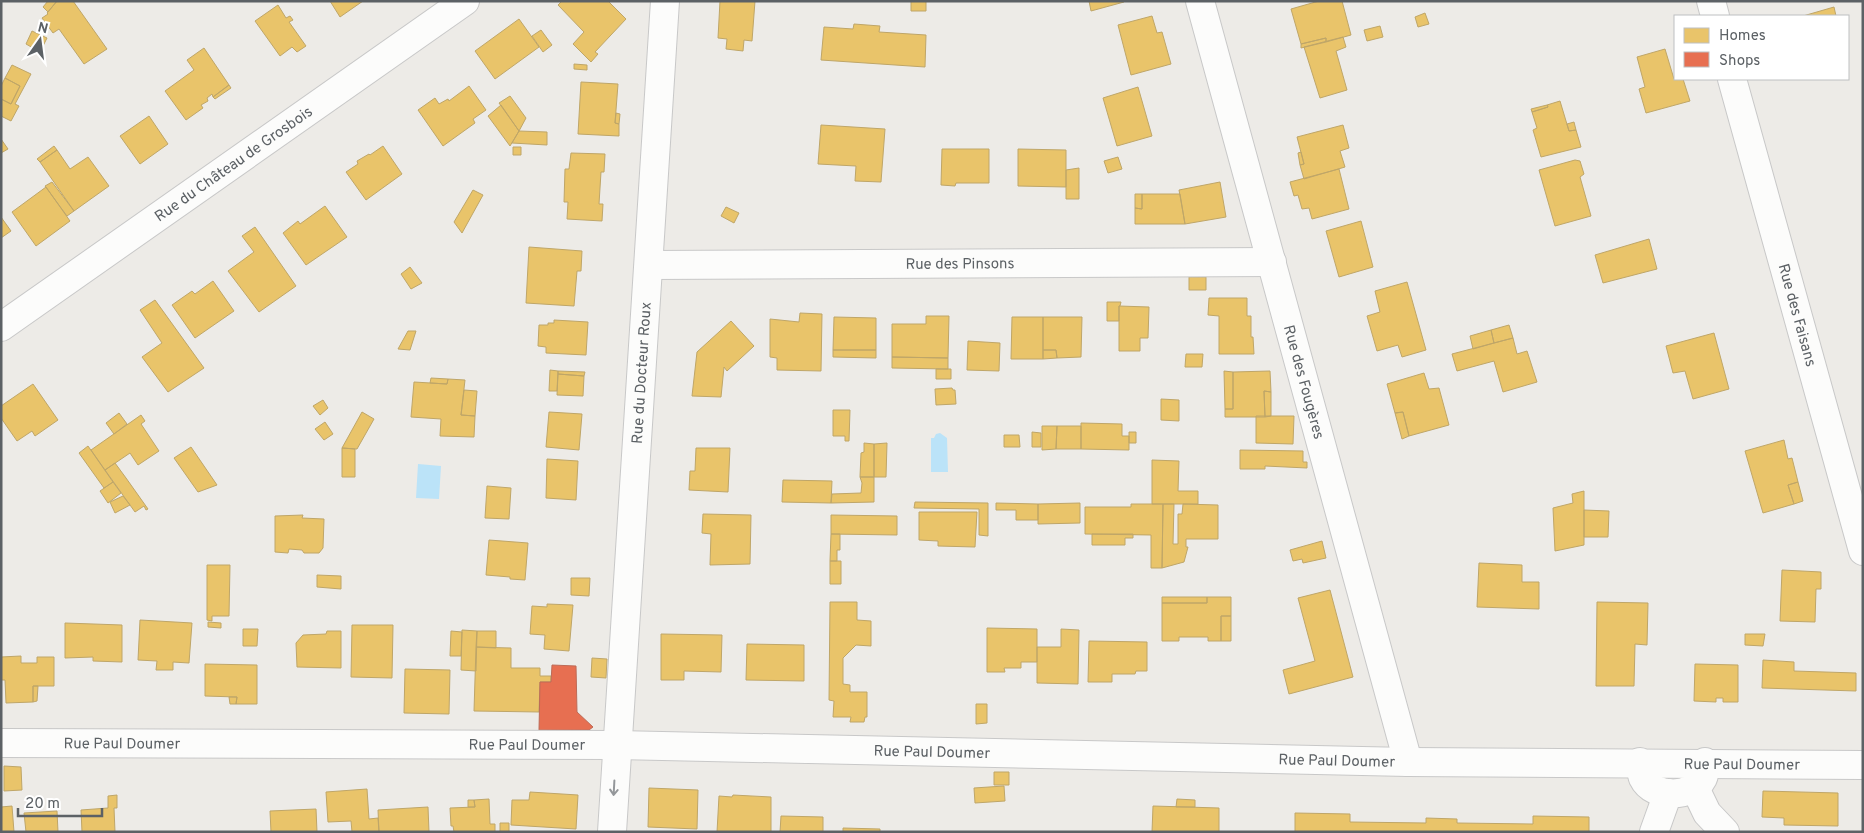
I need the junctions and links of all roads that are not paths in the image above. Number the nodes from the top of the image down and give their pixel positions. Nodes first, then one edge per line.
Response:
1 (466, 1) edge
2 (665, 1) edge
3 (1200, 1) edge
4 (1711, 1) edge
5 (1715, 15) edge
6 (1732, 80) edge
7 (1272, 262) junction
8 (649, 265) junction
9 (1, 327) edge
10 (1863, 551) edge
11 (1, 743) edge
12 (617, 745) junction
13 (1408, 762) junction
14 (1640, 762) junction
15 (1705, 762) junction
16 (1863, 765) edge
17 (1695, 788) junction
18 (1668, 793) junction
19 (612, 832) edge
20 (1654, 832) edge
21 (1725, 832) edge

1 - 9 street, Rue du Château de Grosbois
2 - 8 street, Rue du Docteur Roux
3 - 7 street, Rue des Fougères
4 - 5 street
6 - 10 street, Rue des Faisans
7 - 8 street, Rue des Pinsons
7 - 13 street, Rue des Fougères
8 - 12 street, Rue du Docteur Roux
11 - 12 street, Rue Paul Doumer
12 - 13 street, Rue Paul Doumer
12 -> 19 street, Rue du Docteur Roux
13 - 14 street, Rue Paul Doumer
14 - 15 street, Rue Paul Doumer
14 - 18 street
15 - 16 street, Rue Paul Doumer
15 - 17 street
17 - 18 street
17 - 21 street
18 - 20 street

